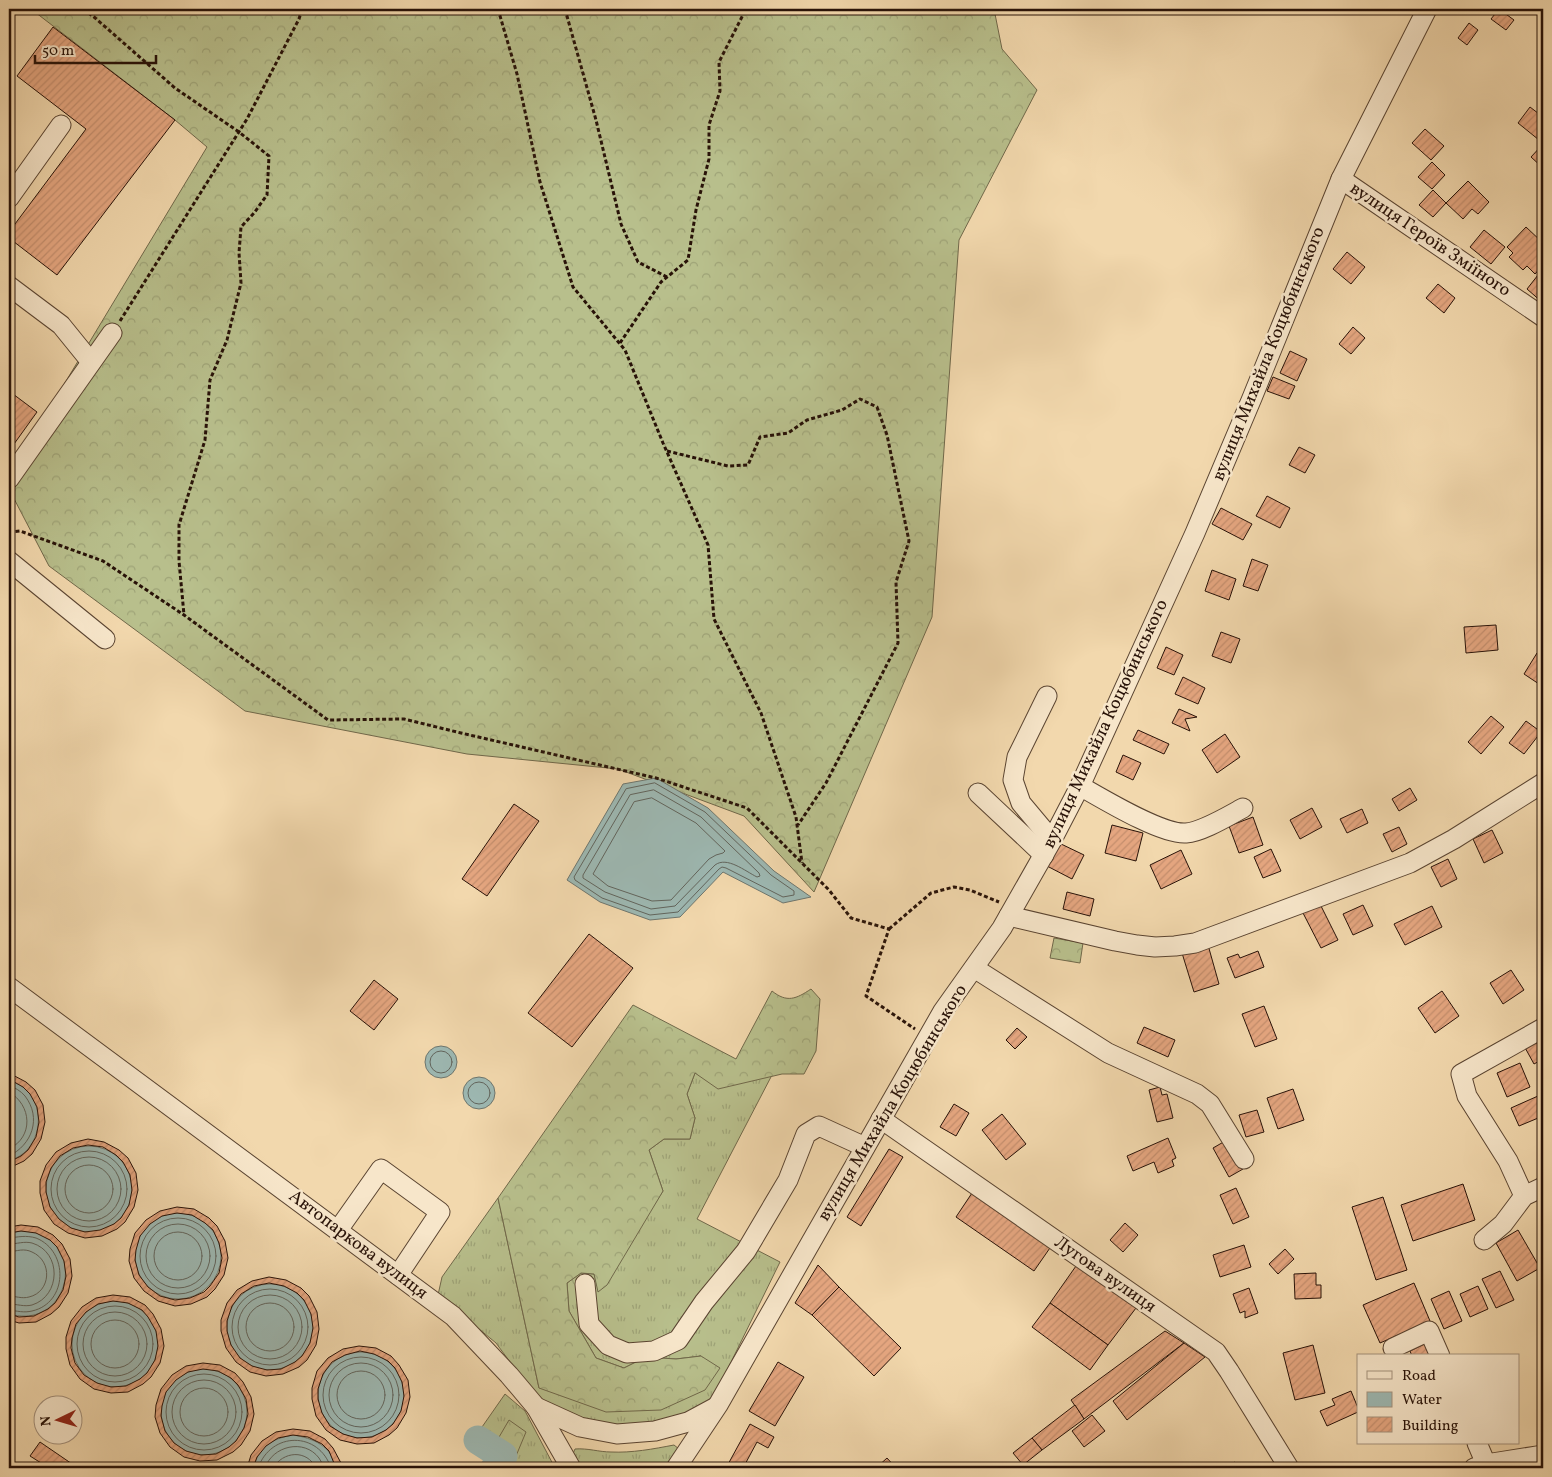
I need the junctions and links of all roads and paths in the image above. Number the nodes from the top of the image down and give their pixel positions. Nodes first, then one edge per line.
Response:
1 (83, 9) edge
2 (302, 9) edge
3 (498, 9) edge
4 (565, 9) edge
5 (746, 9) edge
6 (1427, 9) edge
7 (61, 125) dead end
8 (239, 132) junction
9 (1341, 179) junction
10 (9, 198) edge
11 (667, 277) junction
12 (9, 286) edge
13 (1543, 317) edge
14 (112, 333) joint
15 (620, 344) junction
16 (92, 362) junction
17 (667, 451) junction
18 (9, 479) edge
19 (9, 532) edge
20 (9, 561) edge
21 (184, 615) junction
22 (104, 639) dead end
23 (1047, 696) dead end
24 (1543, 783) edge
25 (1080, 786) junction
26 (978, 793) dead end
27 (1243, 808) dead end
28 (797, 825) junction
29 (1048, 848) junction
30 (802, 864) junction
31 (1011, 912) junction
32 (889, 929) junction
33 (974, 968) junction
34 (9, 987) edge
35 (1543, 1028) edge
36 (928, 1038) junction
37 (882, 1119) junction
38 (866, 1147) junction
39 (1244, 1159) dead end
40 (1543, 1187) edge
41 (1524, 1196) junction
42 (338, 1230) junction
43 (1484, 1240) dead end
44 (398, 1275) junction
45 (585, 1284) dead end
46 (1393, 1348) dead end
47 (1439, 1354) edge
48 (718, 1406) junction
49 (536, 1407) junction
50 (1477, 1444) edge
51 (1543, 1455) edge
52 (1480, 1466) edge
53 (571, 1468) edge
54 (676, 1468) edge
55 (1289, 1468) edge

1 - 8 path
2 - 8 path
3 - 15 path
4 - 11 path
5 - 11 path
6 - 9 street, вулиця Михайла Коцюбинського
7 - 10 street
8 - 14 path
8 - 21 path
9 - 13 street, вулиця Героїв Зміїного
9 - 25 street, вулиця Михайла Коцюбинського
11 - 15 path
12 - 16 street
14 - 16 street
15 - 17 path
16 - 18 street
17 - 28 path
17 - 28 path
19 - 21 path
20 - 22 street
21 - 30 path
23 - 29 street
24 - 31 street
25 - 27 street
25 - 29 street, вулиця Михайла Коцюбинського
26 - 29 street
28 - 30 path
29 - 31 street, вулиця Михайла Коцюбинського
30 - 32 path
31 - 32 path
31 - 33 street, вулиця Михайла Коцюбинського
32 - 36 path
33 - 36 street, вулиця Михайла Коцюбинського
33 - 39 street
34 - 42 street, Автопаркова вулиця
35 - 41 street
36 - 37 street, вулиця Михайла Коцюбинського
37 - 38 street, вулиця Михайла Коцюбинського
37 - 55 street, Лугова вулиця
38 - 45 street
38 - 48 street, вулиця Михайла Коцюбинського
40 - 41 street
41 - 43 street
42 - 44 street, Автопаркова вулиця
42 - 44 street
44 - 49 street, Автопаркова вулиця
46 - 47 street
48 - 49 street, Автопаркова вулиця
48 - 54 street, вулиця Михайла Коцюбинського
49 - 53 street
50 - 52 street
51 - 52 street

